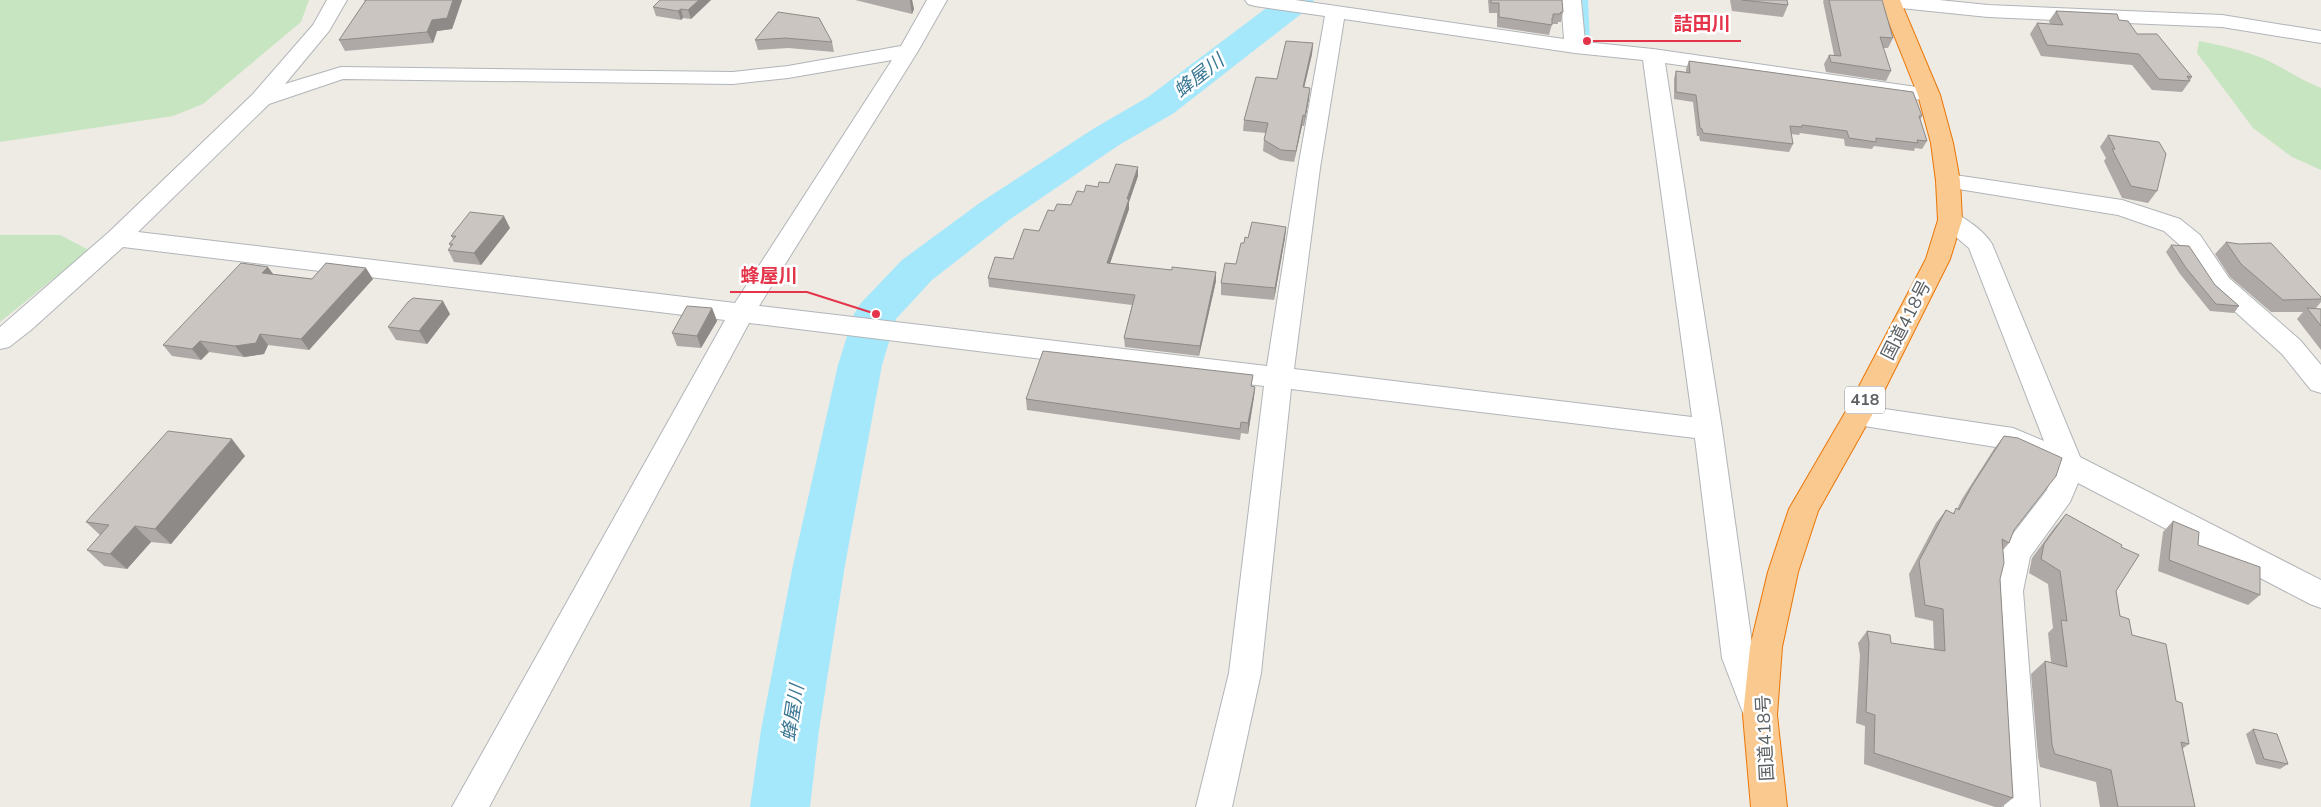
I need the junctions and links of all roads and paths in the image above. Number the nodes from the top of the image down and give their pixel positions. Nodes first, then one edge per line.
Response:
1 (337, 0) edge
2 (937, 0) edge
3 (1571, 0) edge
4 (1259, 1) edge
5 (1890, 1) edge
6 (1326, 12) junction
7 (2321, 37) edge
8 (1575, 47) junction
9 (908, 51) junction
10 (1653, 55) junction
11 (1929, 95) junction
12 (261, 99) junction
13 (1948, 182) junction
14 (1950, 220) junction
15 (118, 238) junction
16 (741, 314) junction
17 (0, 340) edge
18 (1279, 377) junction
19 (2321, 383) edge
20 (1858, 415) junction
21 (1708, 429) junction
22 (2069, 465) junction
23 (2321, 595) edge
24 (1760, 715) junction
25 (470, 807) edge
26 (1214, 807) edge
27 (1768, 807) edge
28 (2022, 807) edge

1 - 12 street
2 - 9 street
3 - 8 street
4 - 6 street
5 - 7 street
5 - 11 highway, 国道418号 / 418
6 - 8 street
6 - 18 street
8 - 10 street
9 - 12 street
9 - 16 street
10 - 11 street
10 - 21 street
11 - 13 highway, 国道418号 / 418
12 - 15 street
13 - 14 highway, 国道418号 / 418
13 - 19 street
14 - 20 highway, 国道418号 / 418
14 - 22 street
15 - 16 street
15 - 17 street
16 - 18 street
16 - 25 street
18 - 21 street
18 - 26 street
20 - 22 street
20 - 24 highway, 国道418号 / 418
21 - 24 street
22 - 23 street
22 - 28 street
24 - 27 highway, 国道418号 / 418

